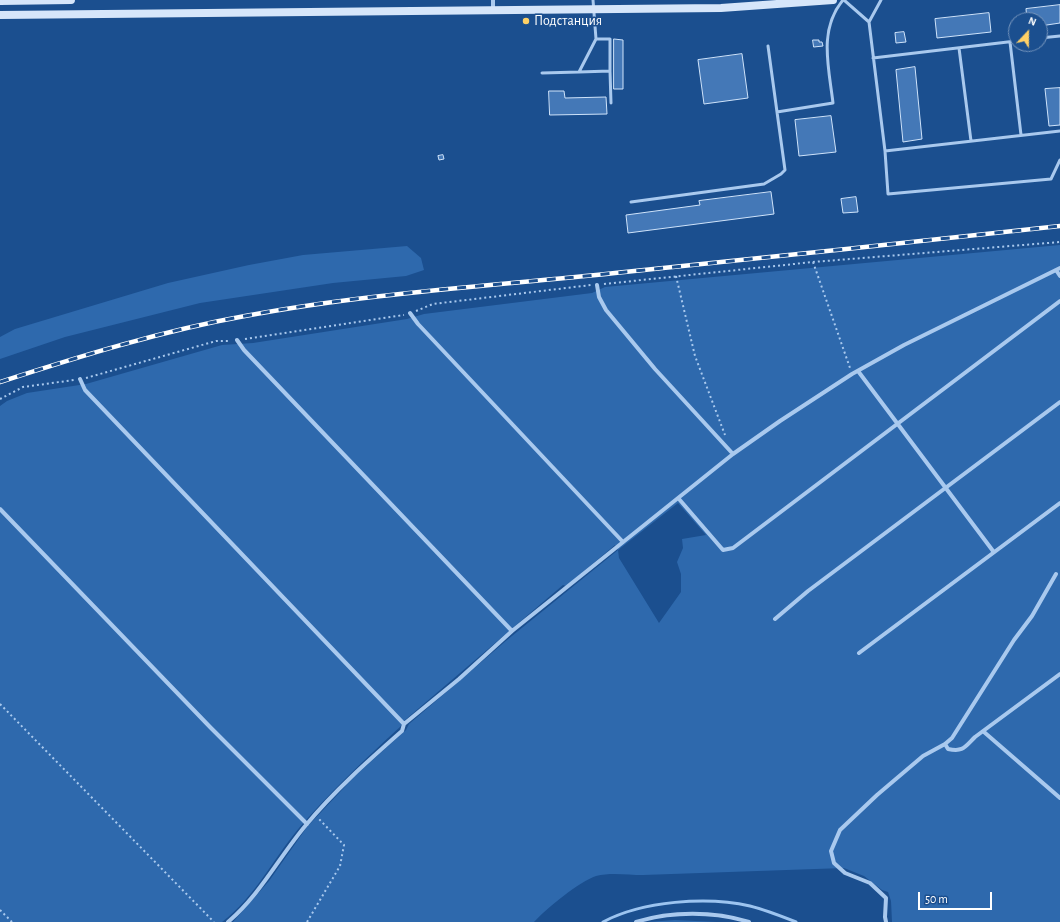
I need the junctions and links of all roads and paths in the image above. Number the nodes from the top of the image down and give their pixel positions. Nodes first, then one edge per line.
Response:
1 (71, 0) edge
2 (492, 0) edge
3 (593, 0) edge
4 (833, 0) edge
5 (844, 0) edge
6 (881, 0) edge
7 (0, 1) edge
8 (594, 10) junction
9 (493, 11) junction
10 (0, 15) edge
11 (869, 22) junction
12 (1060, 36) edge
13 (1048, 37) edge
14 (596, 40) junction
15 (1008, 42) edge
16 (768, 46) dead end
17 (959, 48) junction
18 (1011, 52) edge
19 (873, 58) junction
20 (610, 71) junction
21 (579, 72) junction
22 (542, 73) dead end
23 (611, 103) dead end
24 (777, 112) junction
25 (1060, 130) edge
26 (1021, 135) junction
27 (971, 141) junction
28 (885, 151) junction
29 (1060, 160) edge
30 (631, 202) dead end
31 (1060, 242) edge
32 (813, 262) junction
33 (1058, 269) edge
34 (676, 276) junction
35 (1060, 276) edge
36 (597, 284) junction
37 (1060, 301) edge
38 (410, 313) junction
39 (237, 340) junction
40 (858, 371) junction
41 (852, 374) junction
42 (80, 379) junction
43 (0, 399) edge
44 (1060, 402) edge
45 (898, 424) junction
46 (733, 454) junction
47 (945, 488) junction
48 (679, 499) junction
49 (1060, 503) edge
50 (0, 509) edge
51 (623, 542) junction
52 (993, 551) junction
53 (1056, 574) dead end
54 (775, 619) dead end
55 (512, 631) junction
56 (859, 653) dead end
57 (1060, 674) edge
58 (0, 704) edge
59 (404, 724) junction
60 (984, 732) junction
61 (945, 744) junction
62 (1060, 798) edge
63 (314, 816) junction
64 (307, 824) junction
65 (0, 910) edge
66 (12, 922) edge
67 (214, 922) edge
68 (228, 922) edge
69 (307, 922) edge
70 (636, 922) edge
71 (749, 922) edge
72 (886, 922) edge

1 - 7 main road
2 - 9 street
3 - 8 lane
4 - 8 main road
5 - 11 lane
5 - 24 lane
6 - 11 lane
8 - 9 main road
8 - 14 lane
9 - 10 main road
11 - 19 lane
12 - 13 lane
14 - 20 lane
14 - 21 lane
15 - 17 lane
16 - 24 lane
17 - 19 lane
17 - 27 lane
18 - 26 lane
19 - 28 lane
20 - 21 lane
20 - 23 lane
21 - 22 lane
24 - 30 lane
25 - 26 lane
26 - 27 lane
27 - 28 lane
28 - 29 lane
31 - 32 path
32 - 34 path
32 - 41 path
33 - 35 street
33 - 40 street
34 - 36 path
34 - 46 path
36 - 38 path
36 - 46 street
37 - 45 street
38 - 39 path
38 - 51 street
39 - 42 path
39 - 55 street
40 - 41 street
40 - 45 street
41 - 46 street
42 - 43 path
42 - 59 street
44 - 47 street
45 - 47 street
45 - 48 street
46 - 48 street
47 - 52 street
47 - 54 street
48 - 51 street
49 - 52 street
50 - 64 street
51 - 55 street
52 - 56 street
53 - 61 street
55 - 59 street
57 - 60 street
58 - 67 path
59 - 63 street
60 - 61 street
60 - 62 street
61 - 72 street
63 - 64 street
63 - 69 path
64 - 68 street
65 - 66 path
70 - 71 street

